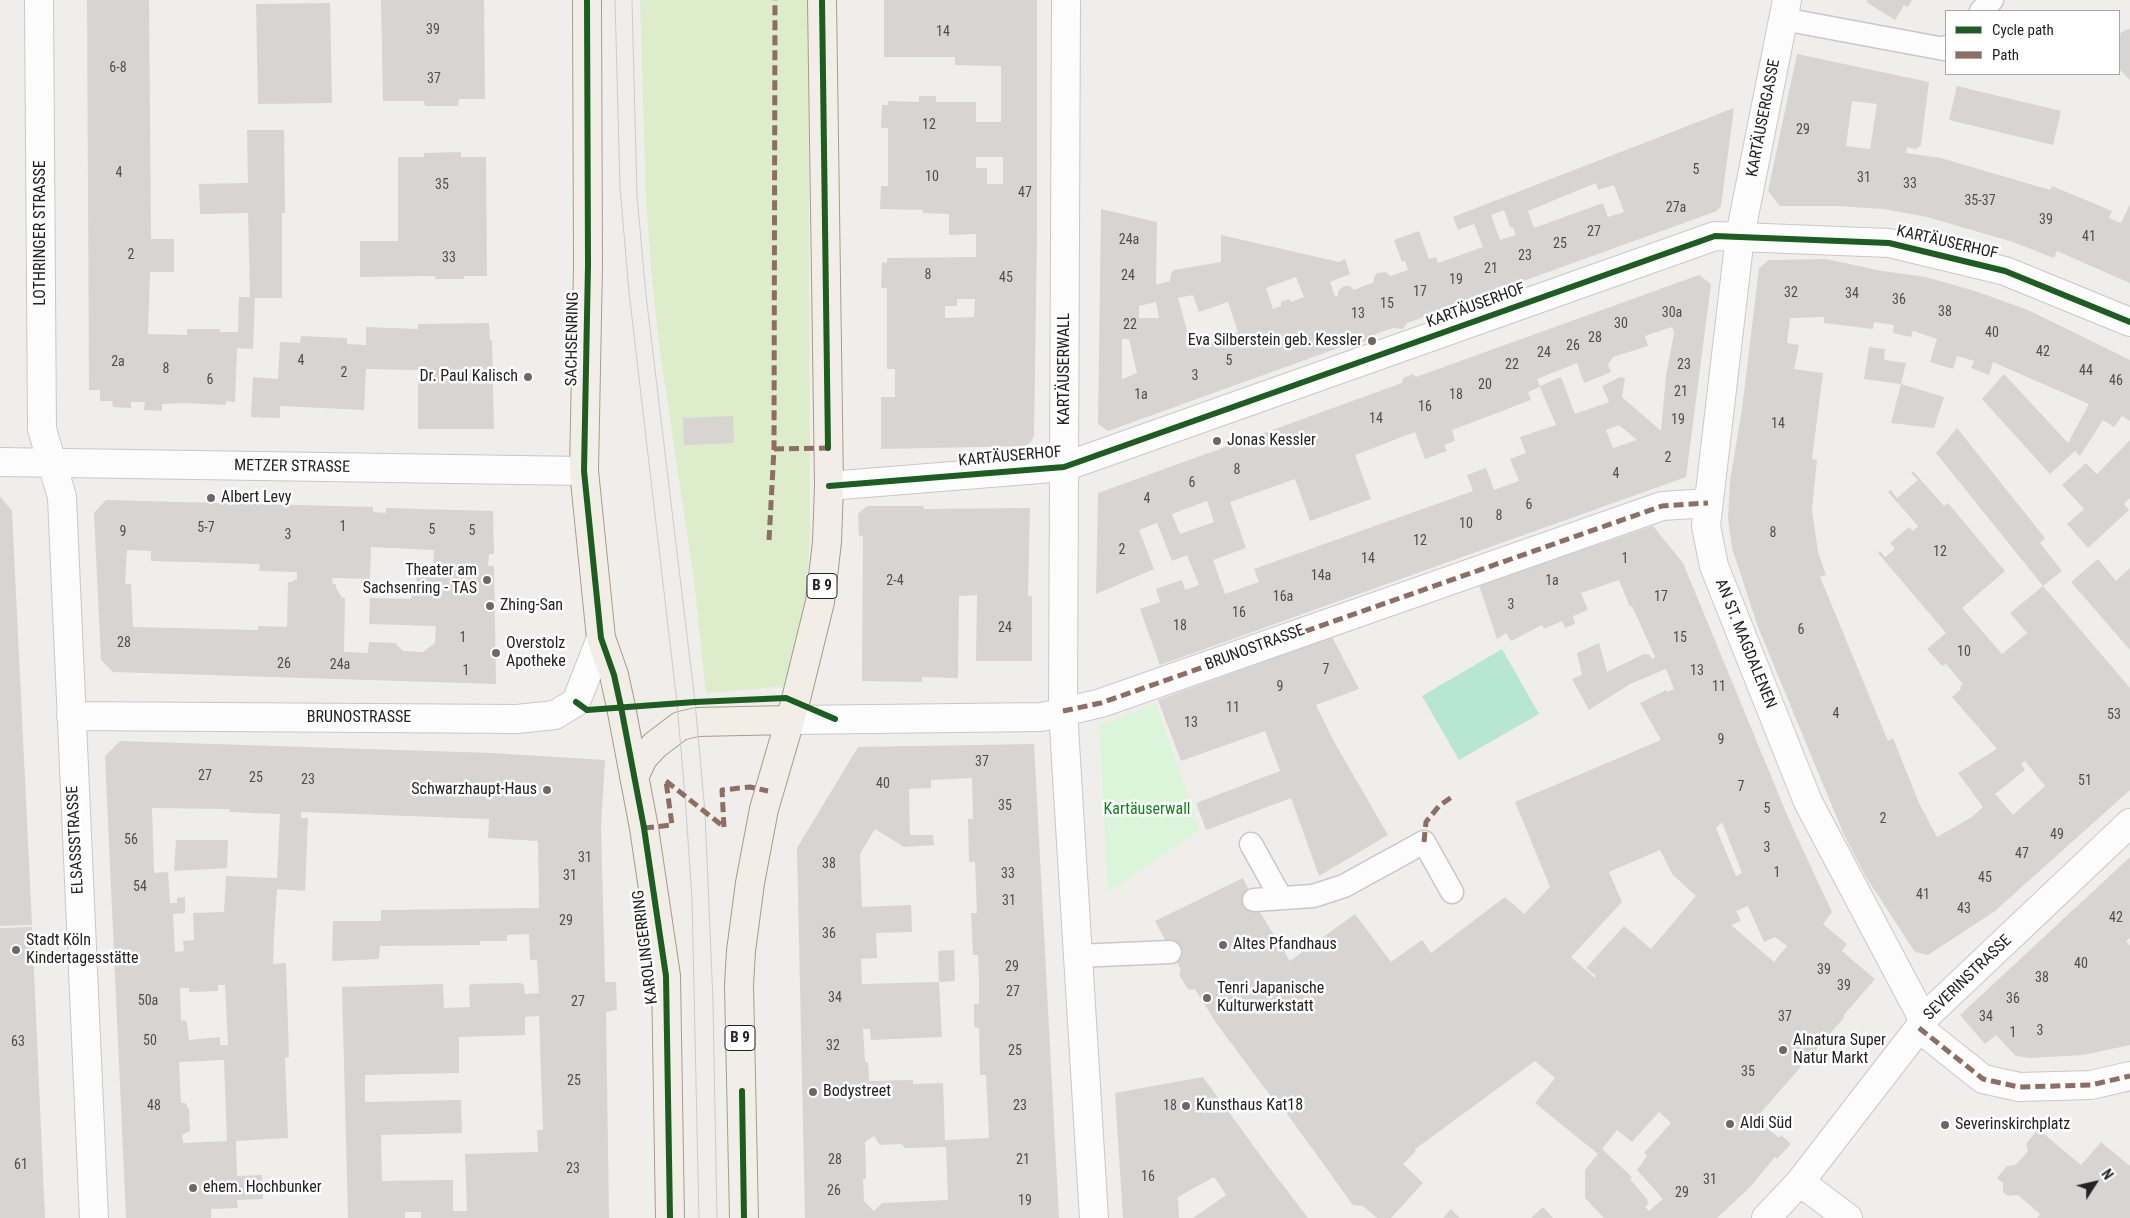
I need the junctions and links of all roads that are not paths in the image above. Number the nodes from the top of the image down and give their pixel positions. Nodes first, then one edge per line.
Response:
1 (39, 0) edge
2 (587, 0) edge
3 (822, 0) edge
4 (1066, 0) edge
5 (1992, 0) edge
6 (1785, 9) edge
7 (1982, 10) edge
8 (1945, 48) edge
9 (1740, 236) junction
10 (2130, 322) edge
11 (0, 462) edge
12 (53, 464) junction
13 (1064, 467) junction
14 (584, 471) junction
15 (829, 486) junction
16 (1708, 503) junction
17 (601, 638) junction
18 (614, 676) joint
19 (1063, 711) junction
20 (71, 716) junction
21 (790, 720) junction
22 (634, 777) junction
23 (2130, 823) edge
24 (1251, 844) dead end
25 (1452, 892) dead end
26 (1281, 898) junction
27 (1254, 900) dead end
28 (1170, 952) dead end
29 (1077, 956) junction
30 (1921, 1024) junction
31 (2130, 1076) edge
32 (1800, 1182) junction
33 (94, 1218) edge
34 (670, 1218) edge
35 (744, 1218) edge
36 (1094, 1218) edge
37 (1766, 1218) edge
38 (1848, 1218) edge

1 - 12 street, LOTHRINGER STRASSE
2 - 14 main road, SACHSENRING
3 - 15 main road, B 9
4 - 13 street, KARTÄUSERWALL
5 - 7 lane
6 - 8 lane
6 - 9 street, KARTÄUSERGASSE
9 - 10 street, KARTÄUSERHOF
9 - 13 street, KARTÄUSERHOF
9 - 16 street, AN ST. MAGDALENEN
11 - 12 street, METZER STRASSE
12 - 14 street, METZER STRASSE
12 - 20 street, ELSASSSTRASSE
13 - 15 street, KARTÄUSERHOF
13 - 19 street, KARTÄUSERWALL
14 - 17 main road, SACHSENRING
15 - 21 main road, B 9
16 - 19 street, BRUNOSTRASSE
16 - 30 street, AN ST. MAGDALENEN
17 - 18 main road, SACHSENRING
17 - 20 street, BRUNOSTRASSE
18 - 22 main road, KAROLINGERRING
19 - 21 street, BRUNOSTRASSE
19 - 29 street, KARTÄUSERWALL
20 - 33 street, ELSASSSTRASSE
21 - 22 main road
21 - 35 main road, B 9
22 - 34 main road, KAROLINGERRING
23 - 30 street, SEVERINSTRASSE
24 - 26 lane
25 - 26 lane
26 - 27 lane
28 - 29 lane
29 - 36 street, KARTÄUSERWALL
30 - 31 street
30 - 32 street, SEVERINSTRASSE
32 - 37 street, SEVERINSTRASSE
32 - 38 street

